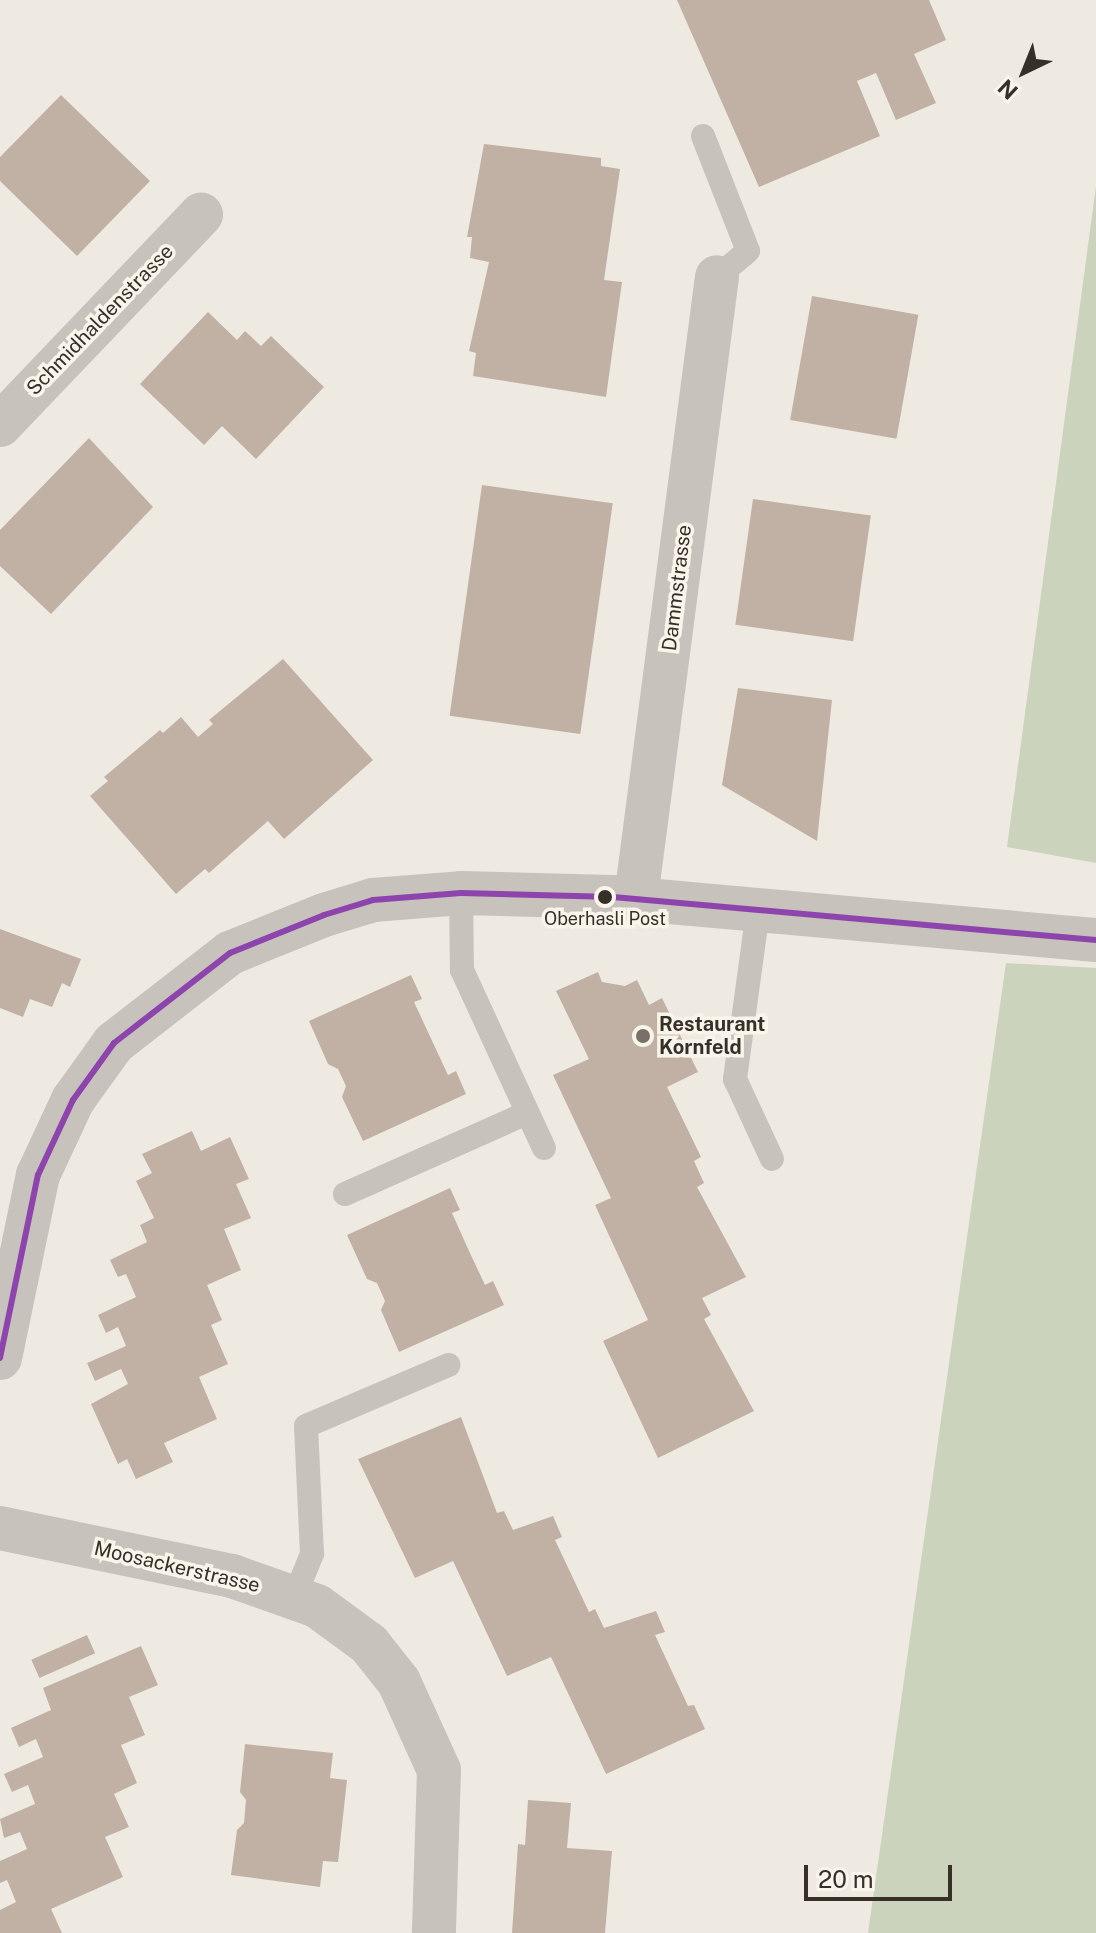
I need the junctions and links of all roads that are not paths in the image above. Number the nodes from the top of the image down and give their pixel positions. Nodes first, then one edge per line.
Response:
1 (703, 136) dead end
2 (201, 215) dead end
3 (717, 277) joint
4 (0, 425) edge
5 (461, 893) junction
6 (636, 898) junction
7 (758, 911) junction
8 (1096, 940) edge
9 (527, 1113) junction
10 (544, 1148) dead end
11 (772, 1159) dead end
12 (345, 1194) dead end
13 (0, 1358) edge
14 (448, 1365) dead end
15 (0, 1528) edge
16 (294, 1598) junction
17 (434, 1933) edge

1 - 3 lane
2 - 4 street, Schmidhaldenstrasse
3 - 6 street, Dammstrasse
5 - 6 street
5 - 9 lane
5 - 13 street
6 - 7 street
7 - 8 street
7 - 11 lane
9 - 10 lane
9 - 12 lane
14 - 16 lane
15 - 16 street, Moosackerstrasse
16 - 17 street, Moosackerstrasse

